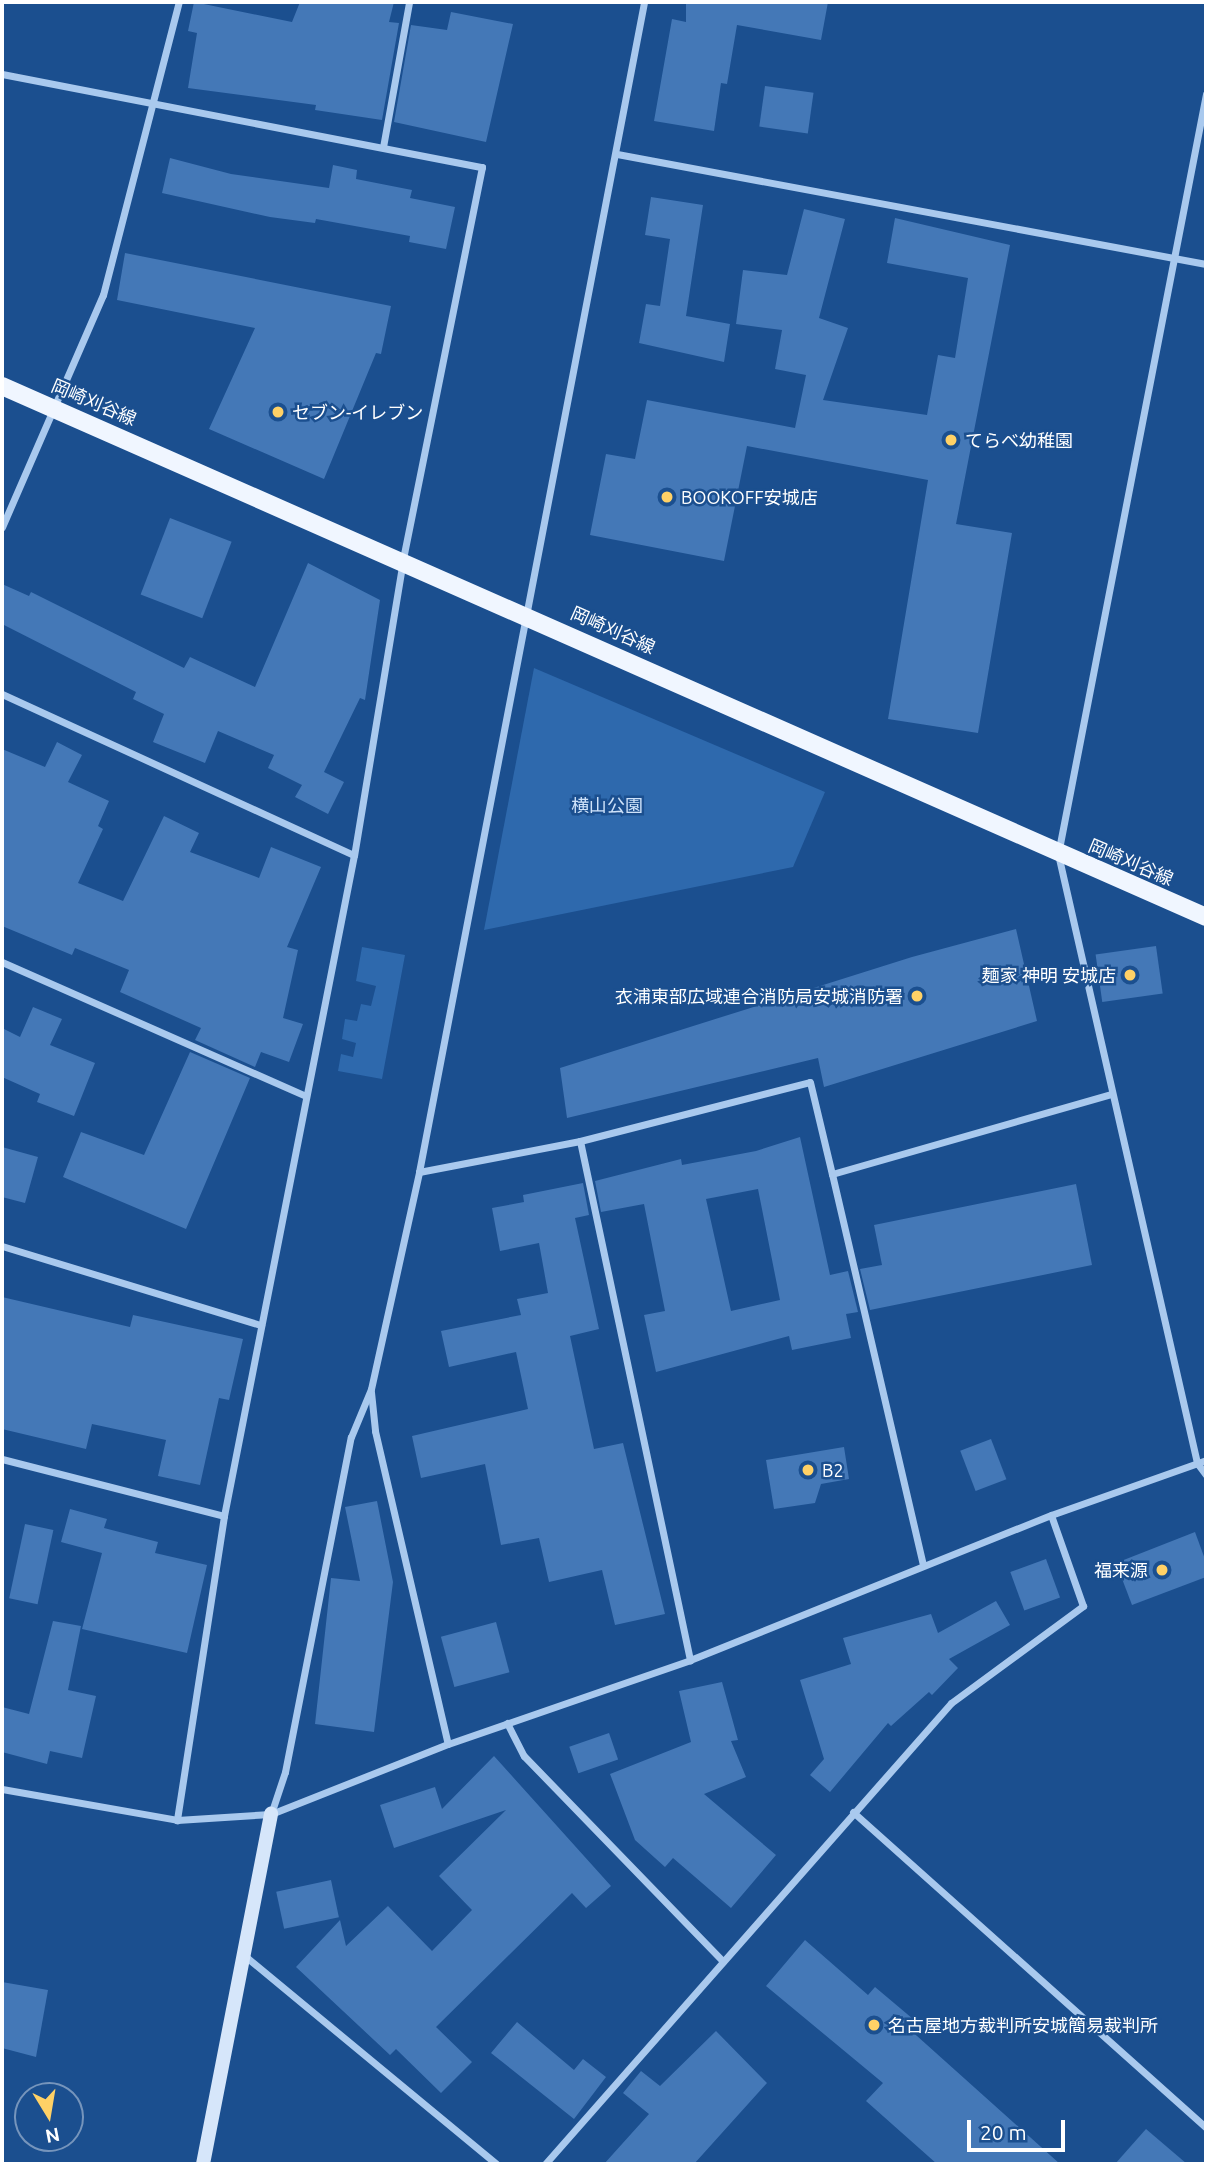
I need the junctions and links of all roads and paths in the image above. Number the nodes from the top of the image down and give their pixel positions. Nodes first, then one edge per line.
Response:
1 (180, 2) edge
2 (409, 2) edge
3 (643, 2) edge
4 (2, 74) edge
5 (1206, 94) edge
6 (152, 102) junction
7 (383, 147) junction
8 (617, 154) junction
9 (1174, 259) junction
10 (1206, 264) edge
11 (2, 386) edge
12 (54, 407) junction
13 (2, 527) edge
14 (403, 560) junction
15 (526, 615) junction
16 (2, 694) edge
17 (1058, 853) junction
18 (354, 855) junction
19 (1206, 917) edge
20 (2, 962) edge
21 (1111, 1094) junction
22 (304, 1095) junction
23 (580, 1141) junction
24 (419, 1171) junction
25 (832, 1174) junction
26 (2, 1246) edge
27 (261, 1325) junction
28 (371, 1389) junction
29 (2, 1459) edge
30 (1206, 1460) edge
31 (1197, 1463) junction
32 (1206, 1475) edge
33 (1051, 1515) junction
34 (224, 1516) junction
35 (923, 1566) junction
36 (690, 1660) junction
37 (507, 1723) junction
38 (448, 1744) junction
39 (2, 1789) edge
40 (853, 1812) junction
41 (271, 1814) junction
42 (177, 1820) junction
43 (245, 1956) junction
44 (723, 1961) junction
45 (1206, 2128) edge
46 (203, 2164) edge
47 (496, 2164) edge
48 (545, 2164) edge

1 - 6 street
2 - 7 street
3 - 8 street
4 - 6 street
5 - 9 street
6 - 7 street
6 - 12 street
7 - 14 street
8 - 9 street
8 - 15 street
9 - 10 street
9 - 17 street
11 - 12 main road, 岡崎刈谷線
12 - 13 street
12 - 14 main road, 岡崎刈谷線
14 - 15 main road, 岡崎刈谷線
14 - 18 street
15 - 17 main road, 岡崎刈谷線
15 - 24 street
16 - 18 street
17 - 19 main road, 岡崎刈谷線
17 - 21 street
18 - 22 street
20 - 22 street
21 - 25 street
21 - 31 street
22 - 27 street
23 - 24 street
23 - 25 street
23 - 36 street
24 - 28 street
25 - 35 street
26 - 27 street
27 - 34 street
28 - 38 street
28 - 41 street
29 - 34 street
30 - 31 street
31 - 32 street
31 - 33 street
33 - 35 street
33 - 40 street
34 - 42 street
35 - 36 street
36 - 37 street
37 - 38 street
37 - 44 street
38 - 41 street
39 - 42 street
40 - 44 street
40 - 45 street
41 - 42 street
41 - 43 street
43 - 46 street
43 - 47 street
44 - 48 street

